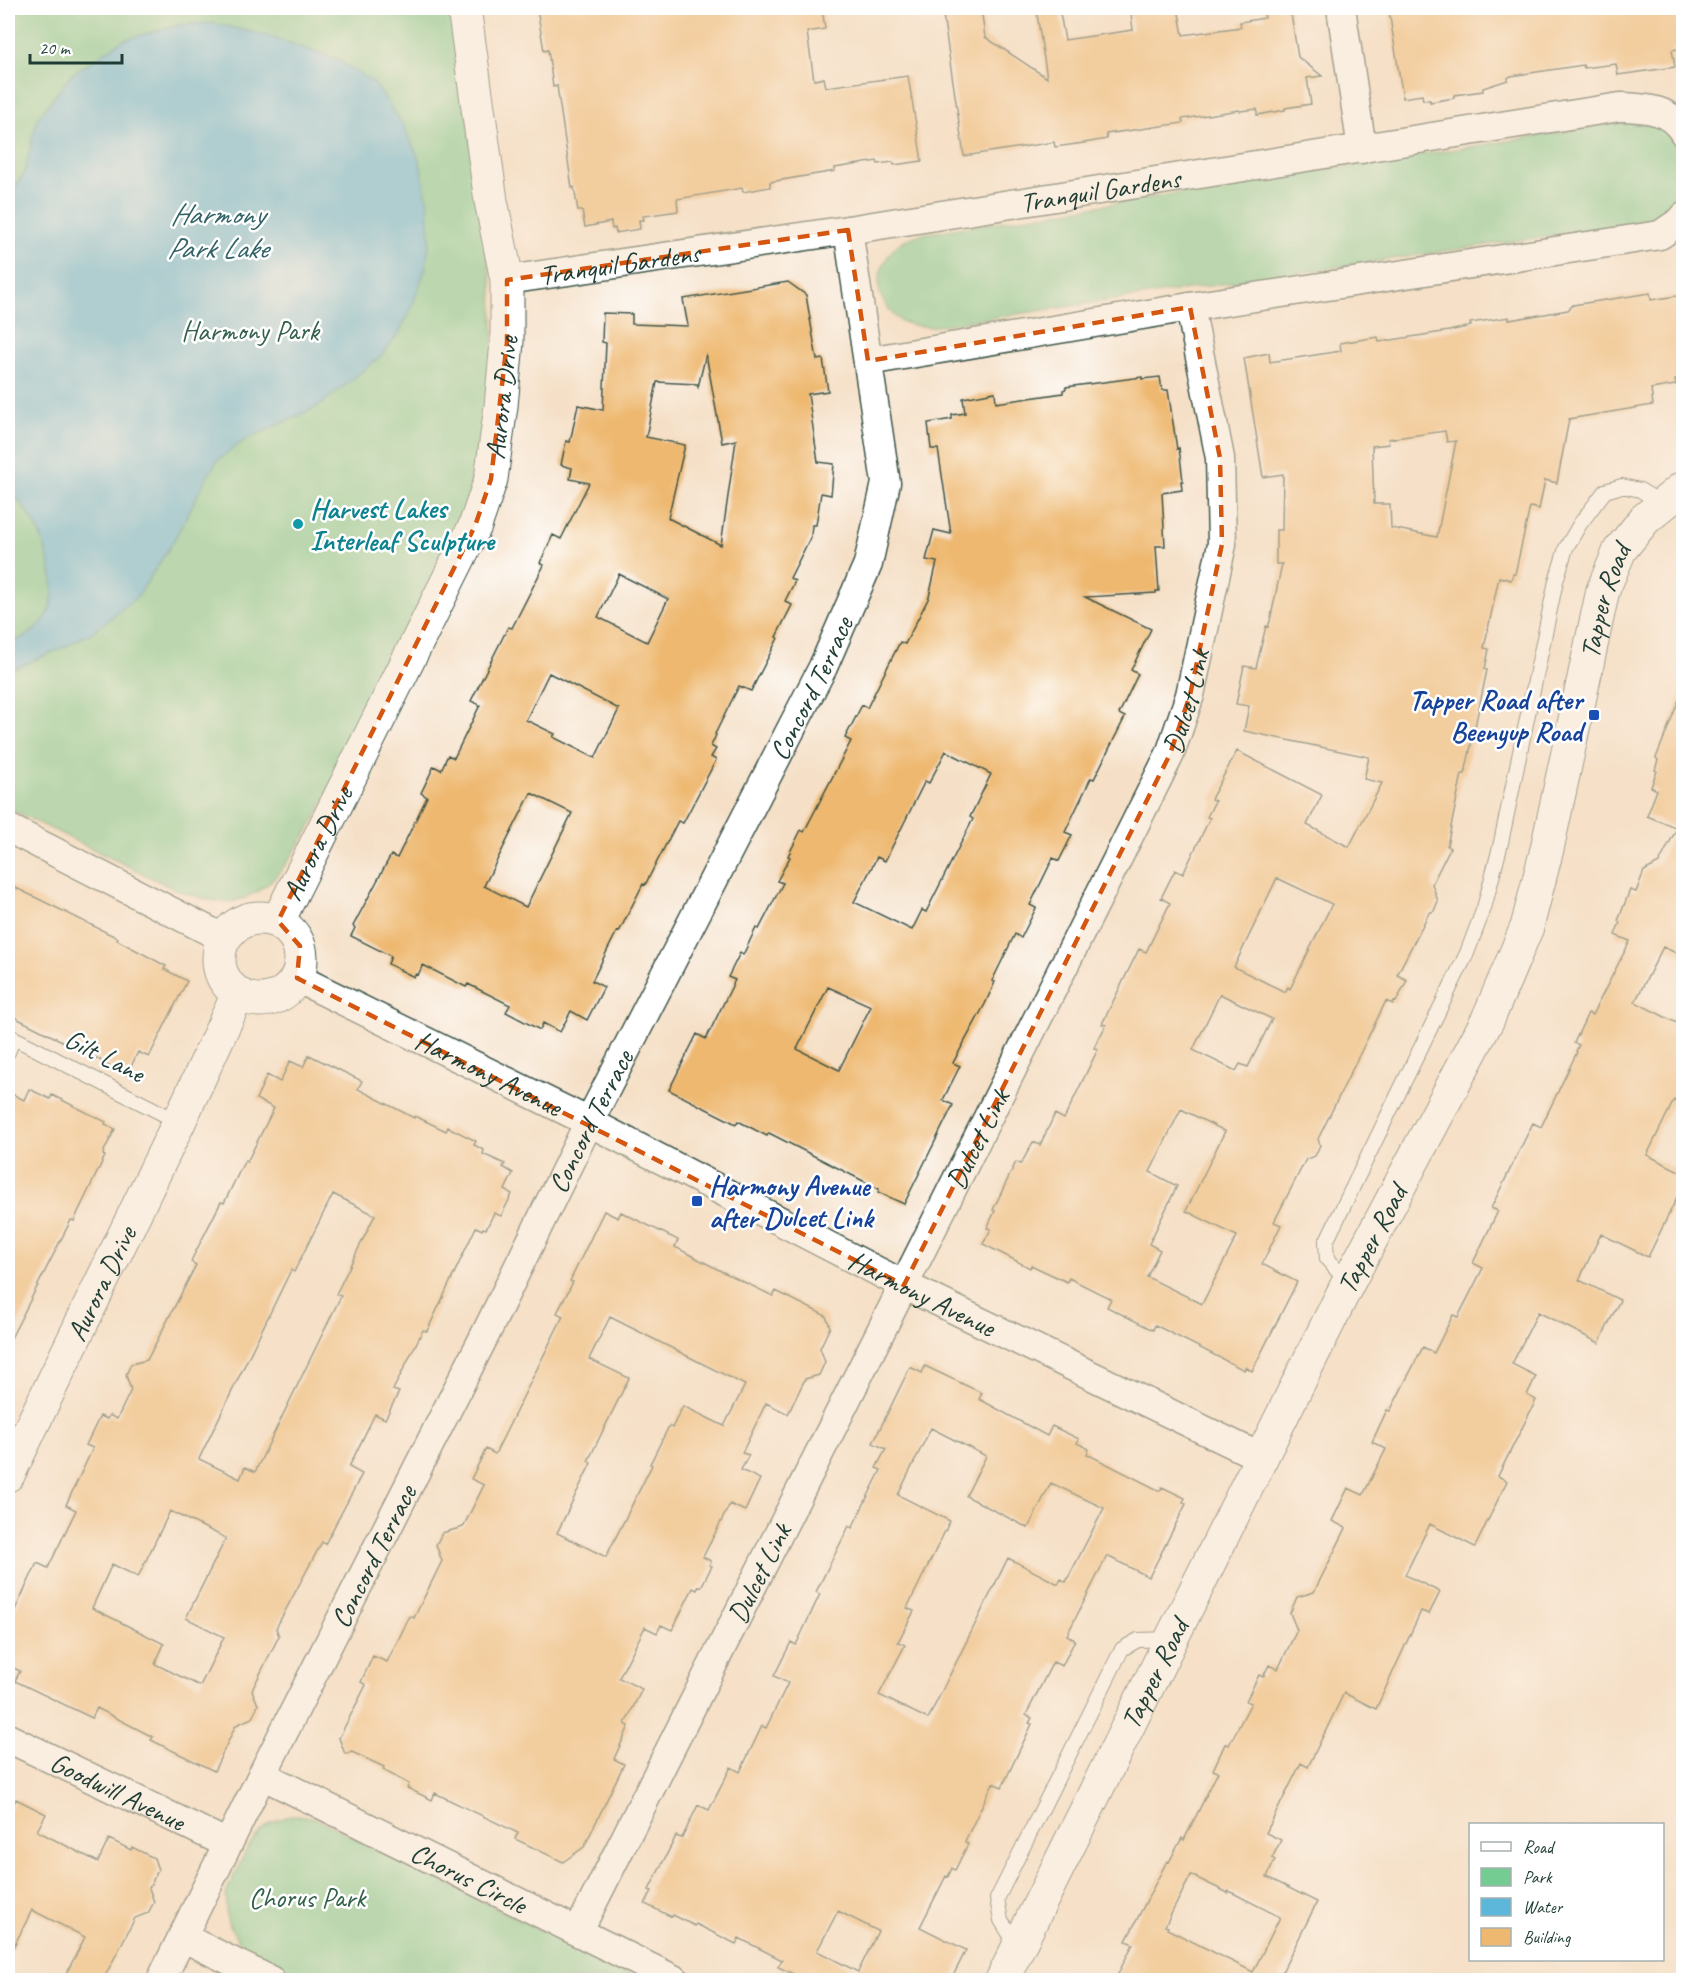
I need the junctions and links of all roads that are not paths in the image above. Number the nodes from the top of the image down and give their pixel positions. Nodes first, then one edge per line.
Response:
1 (464, 8) edge
2 (1341, 8) edge
3 (1683, 133) edge
4 (1362, 149) junction
5 (1683, 217) edge
6 (848, 230) junction
7 (507, 280) junction
8 (1190, 307) junction
9 (868, 362) junction
10 (1673, 495) edge
11 (8, 828) edge
12 (278, 921) junction
13 (223, 938) junction
14 (297, 978) junction
15 (238, 994) junction
16 (11, 1037) edge
17 (8, 1052) edge
18 (179, 1122) junction
19 (589, 1122) junction
20 (1348, 1283) junction
21 (904, 1285) junction
22 (1262, 1458) junction
23 (8, 1475) edge
24 (8, 1738) edge
25 (262, 1775) junction
26 (228, 1844) junction
27 (578, 1932) junction
28 (183, 1937) junction
29 (161, 1980) edge
30 (270, 1980) edge
31 (675, 1980) edge
32 (1002, 1980) edge

1 - 7 street, Aurora Drive
2 - 4 street
3 - 4 street, Tranquil Gardens
4 - 6 street, Tranquil Gardens
5 - 8 street
6 - 7 street, Tranquil Gardens
6 - 9 street, Concord Terrace
7 - 12 street, Aurora Drive
8 - 9 street
8 - 21 street, Dulcet Link
9 - 19 street, Concord Terrace
10 - 20 street, Tapper Road
10 - 20 lane
11 - 13 street
12 - 13 street
12 - 14 street
13 - 15 street
14 - 15 street
14 - 19 street, Harmony Avenue
15 - 18 street, Aurora Drive
16 - 17 lane
16 - 18 lane, Gilt Lane
18 - 23 street, Aurora Drive
19 - 21 street, Harmony Avenue
19 - 25 street, Concord Terrace
20 - 22 street, Tapper Road
21 - 22 street, Harmony Avenue
21 - 27 street, Dulcet Link
22 - 32 street, Tapper Road
24 - 26 street, Goodwill Avenue
25 - 26 street, Concord Terrace
25 - 27 street, Chorus Circle
26 - 28 street, Concord Terrace
27 - 31 street, Chorus Circle
28 - 29 street, Concord Terrace
28 - 30 street

